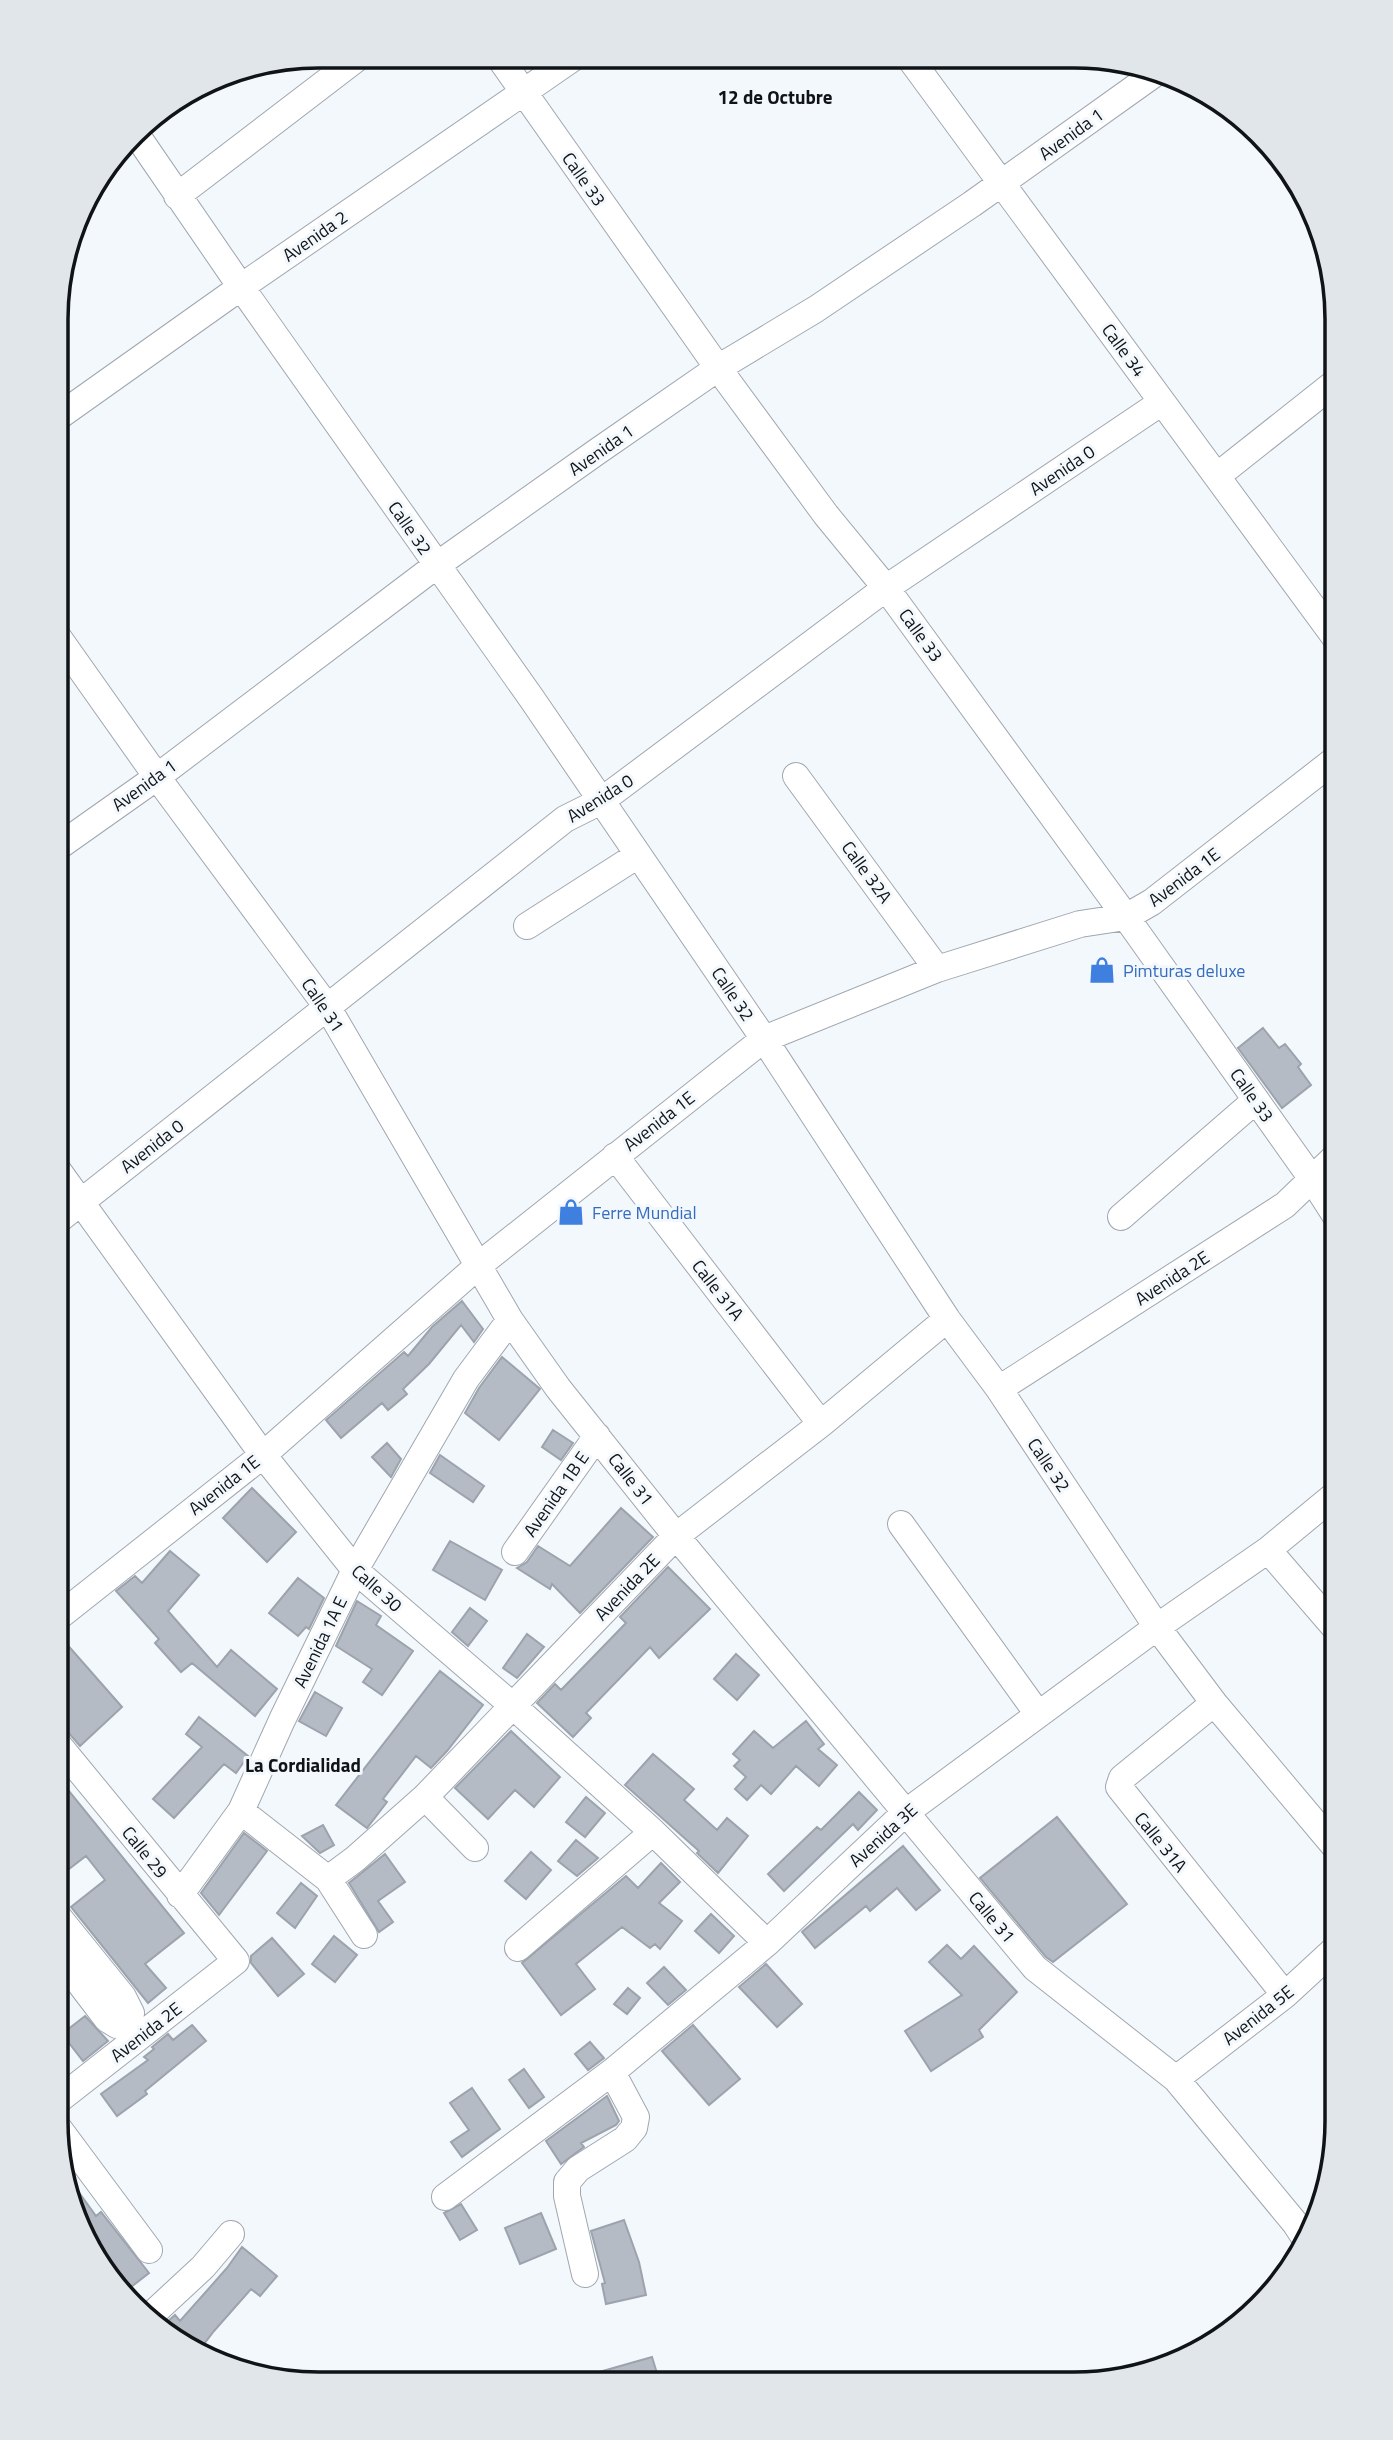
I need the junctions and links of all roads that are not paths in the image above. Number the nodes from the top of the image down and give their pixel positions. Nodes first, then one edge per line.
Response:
1 (344, 68) edge
2 (507, 68) edge
3 (559, 68) edge
4 (917, 68) edge
5 (1146, 80) edge
6 (524, 92) junction
7 (142, 142) edge
8 (1003, 183) junction
9 (177, 195) junction
10 (241, 287) junction
11 (718, 368) junction
12 (1325, 390) edge
13 (1162, 402) junction
14 (68, 410) edge
15 (1217, 476) junction
16 (437, 565) junction
17 (887, 588) junction
18 (1325, 624) edge
19 (68, 651) edge
20 (1325, 767) edge
21 (796, 776) dead end
22 (157, 777) junction
23 (601, 801) junction
24 (68, 840) edge
25 (638, 855) junction
26 (1126, 917) junction
27 (527, 926) dead end
28 (937, 969) junction
29 (328, 1008) junction
30 (764, 1039) junction
31 (1256, 1100) junction
32 (615, 1156) junction
33 (1325, 1166) edge
34 (1312, 1178) junction
35 (68, 1185) edge
36 (1325, 1199) edge
37 (80, 1202) junction
38 (68, 1212) edge
39 (1121, 1217) dead end
40 (479, 1265) junction
41 (947, 1318) junction
42 (510, 1320) junction
43 (999, 1389) junction
44 (821, 1424) junction
45 (597, 1436) junction
46 (263, 1455) junction
47 (1325, 1507) edge
48 (901, 1524) dead end
49 (676, 1536) junction
50 (1268, 1550) junction
51 (515, 1552) dead end
52 (355, 1570) junction
53 (68, 1609) edge
54 (1325, 1616) edge
55 (1157, 1627) junction
56 (1214, 1703) junction
57 (513, 1706) junction
58 (1038, 1714) junction
59 (68, 1756) edge
60 (425, 1797) junction
61 (241, 1811) junction
62 (905, 1813) junction
63 (653, 1832) junction
64 (1325, 1835) edge
65 (475, 1848) dead end
66 (328, 1878) junction
67 (180, 1895) junction
68 (68, 1929) edge
69 (364, 1935) dead end
70 (767, 1942) junction
71 (518, 1948) dead end
72 (1325, 1958) edge
73 (236, 1961) joint
74 (68, 1968) edge
75 (1285, 1995) junction
76 (612, 2072) junction
77 (1176, 2079) junction
78 (68, 2093) edge
79 (69, 2143) edge
80 (445, 2197) dead end
81 (1300, 2230) edge
82 (231, 2234) dead end
83 (149, 2250) dead end
84 (585, 2274) dead end
85 (156, 2311) edge

1 - 9 street
2 - 6 street, Calle 33
3 - 6 street, Avenida 2
4 - 8 street, Calle 34
5 - 8 street, Avenida 1
6 - 10 street, Avenida 2
6 - 11 street, Calle 33
7 - 9 street, Calle 32
8 - 11 street, Avenida 1
8 - 13 street, Calle 34
9 - 10 street, Calle 32
10 - 14 street, Avenida 2
10 - 16 street, Calle 32
11 - 16 street, Avenida 1
11 - 17 street, Calle 33
12 - 15 street
13 - 15 street, Calle 34
13 - 17 street, Avenida 0
15 - 18 street, Calle 34
16 - 22 street, Avenida 1
16 - 23 street, Calle 32
17 - 23 street, Avenida 0
17 - 26 street, Calle 33
19 - 22 street, Calle 31
20 - 26 street, Avenida 1E
21 - 28 street, Calle 32A
22 - 24 street, Avenida 1
22 - 29 street, Calle 31
23 - 25 street, Calle 32
23 - 29 street, Avenida 0
25 - 27 street
25 - 30 street, Calle 32
26 - 28 street, Avenida 1E
26 - 31 street, Calle 33
28 - 30 street, Avenida 1E
29 - 37 street, Avenida 0
29 - 40 street, Calle 31
30 - 32 street, Avenida 1E
30 - 41 street, Calle 32
31 - 34 street, Calle 33
31 - 39 street
32 - 40 street, Avenida 1E
32 - 44 street, Calle 31A
33 - 34 street, Avenida 2E
34 - 36 street, Calle 33
34 - 43 street, Avenida 2E
35 - 37 street, Calle 30
37 - 38 street, Avenida 0
37 - 46 street, Calle 30
40 - 42 street, Calle 31
40 - 46 street, Avenida 1E
41 - 43 street, Calle 32
41 - 44 street, Avenida 2E
42 - 45 street, Calle 31
42 - 52 street, Avenida 1A E
43 - 55 street, Calle 32
44 - 49 street, Avenida 2E
45 - 49 street, Calle 31
45 - 51 street, Avenida 1B E
46 - 52 street, Calle 30
46 - 53 street, Avenida 1E
47 - 50 street, Avenida 3E
48 - 58 street
49 - 57 street, Avenida 2E
49 - 62 street, Calle 31
50 - 54 street
50 - 55 street, Avenida 3E
52 - 57 street, Calle 30
52 - 61 street, Avenida 1A E
55 - 56 street, Calle 32
55 - 58 street, Avenida 3E
56 - 64 street, Calle 32
56 - 75 street, Calle 31A
57 - 60 street, Avenida 2E
57 - 63 street, Calle 30
58 - 62 street, Avenida 3E
59 - 67 street, Calle 29
60 - 65 street
60 - 66 street, Avenida 2E
61 - 66 street
61 - 67 street, Avenida 1A E
62 - 70 street, Avenida 3E
62 - 77 street, Calle 31
63 - 70 street, Calle 30
63 - 71 street
66 - 69 street
67 - 73 street, Calle 29
68 - 74 street
70 - 76 street, Avenida 3E
72 - 75 street, Avenida 5E
73 - 78 street, Avenida 2E
75 - 77 street, Avenida 5E
76 - 80 street, Avenida 3E
76 - 84 street
77 - 81 street, Calle 31
79 - 83 street
82 - 85 street

